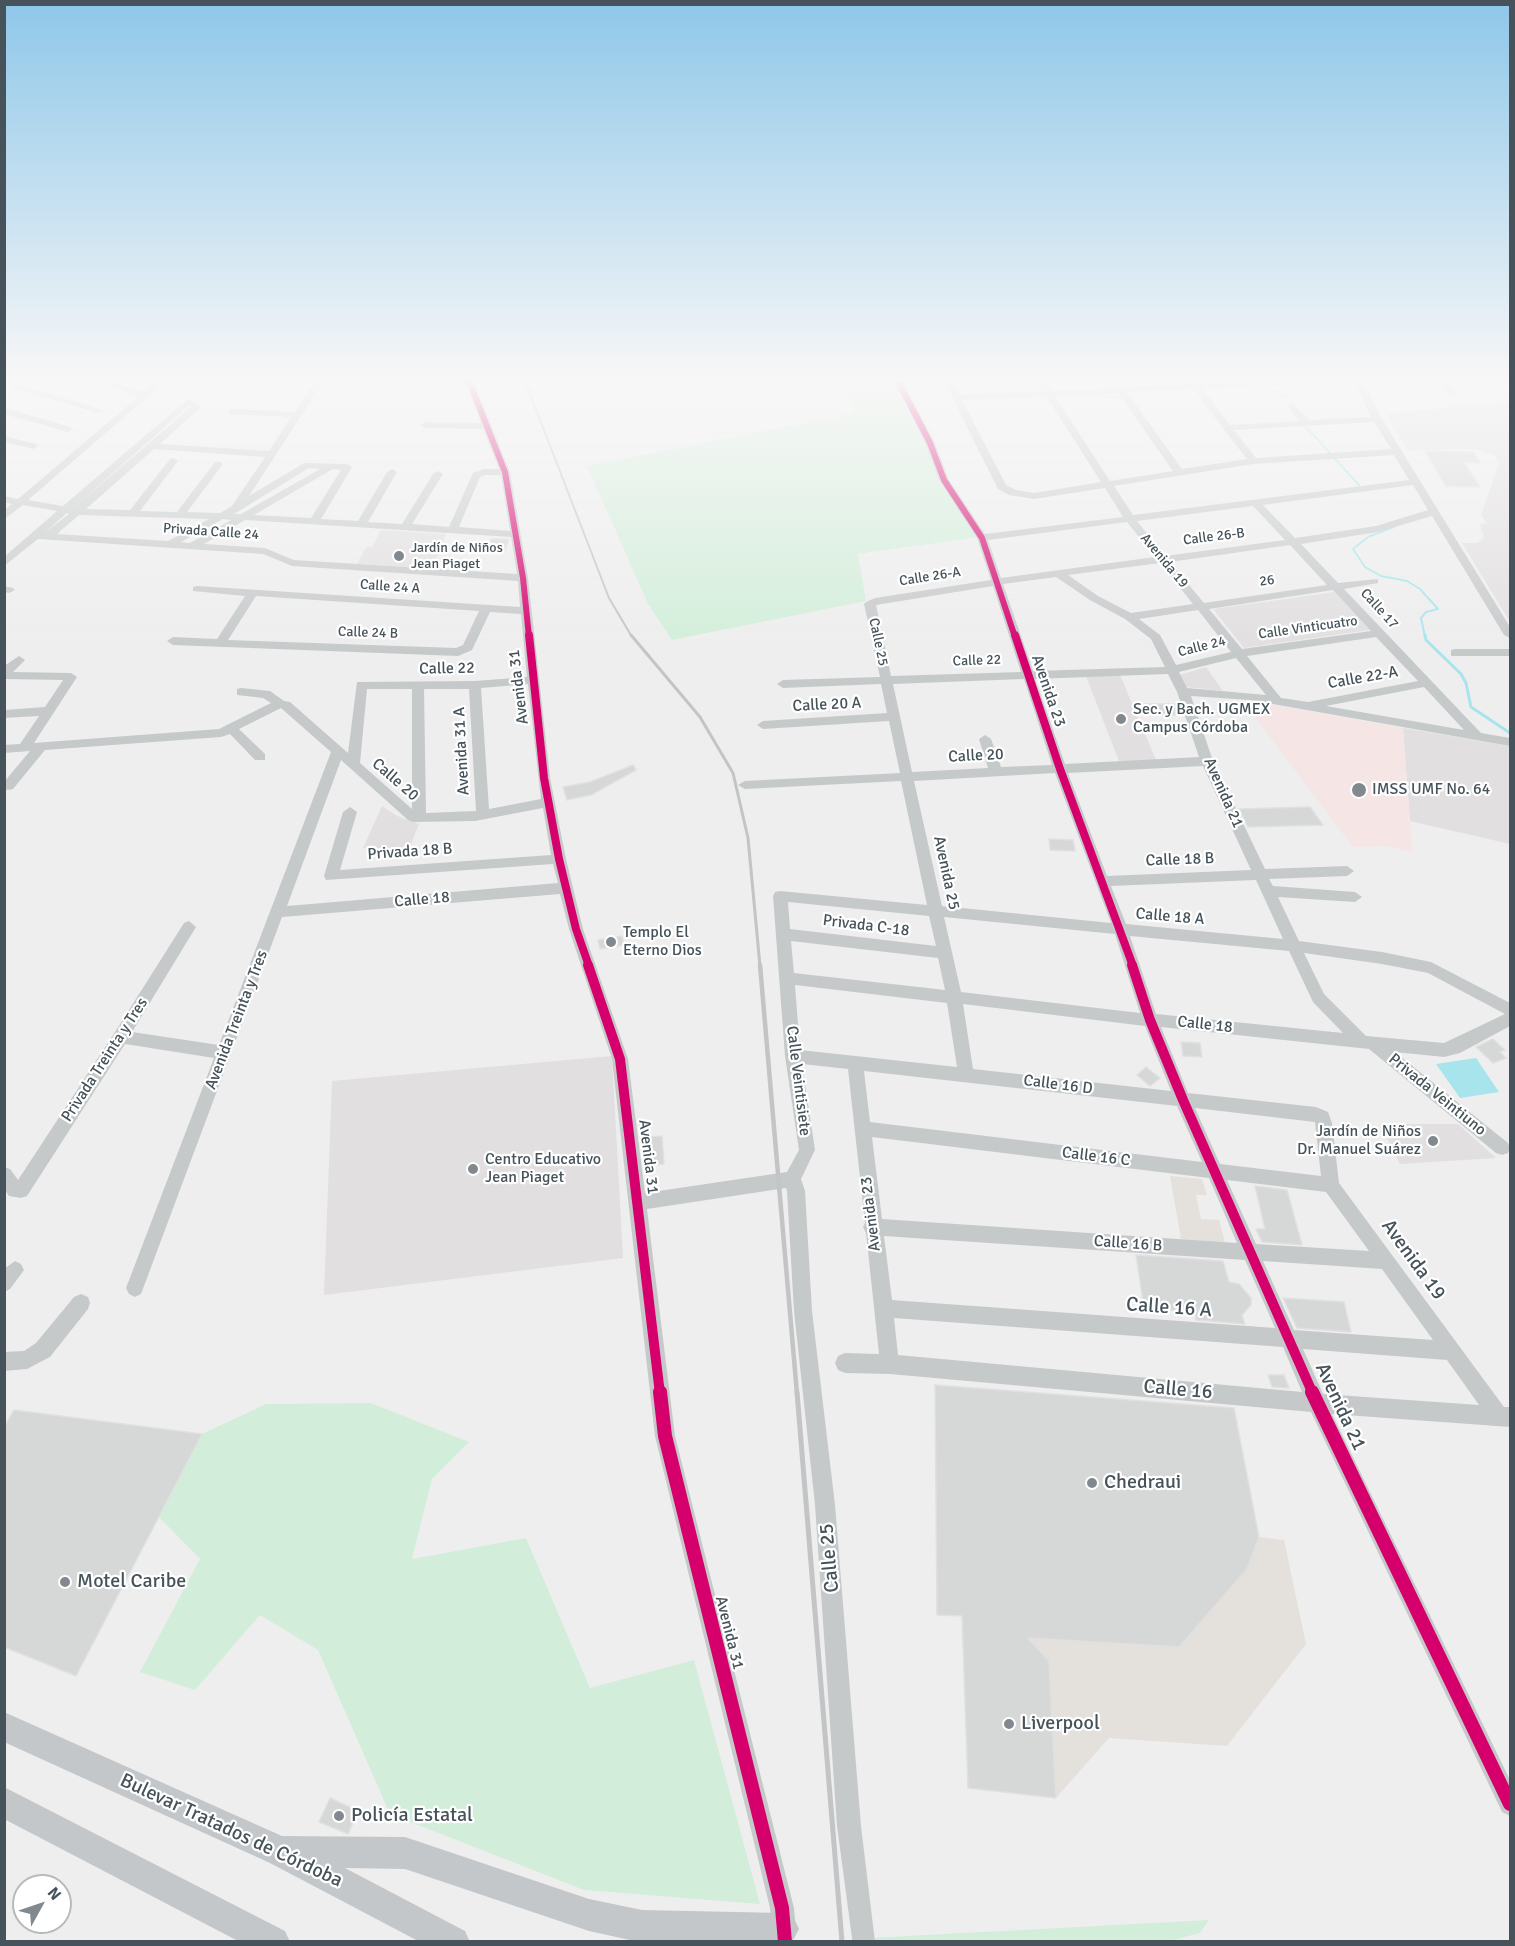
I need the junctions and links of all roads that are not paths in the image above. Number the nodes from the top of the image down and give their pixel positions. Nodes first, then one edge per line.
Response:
1 (55, 472) edge
2 (111, 472) edge
3 (119, 472) edge
4 (165, 472) edge
5 (212, 472) edge
6 (261, 472) edge
7 (298, 472) edge
8 (320, 472) edge
9 (344, 472) edge
10 (392, 472) dead end
11 (505, 472) joint
12 (942, 472) edge
13 (994, 472) edge
14 (1098, 472) edge
15 (1187, 472) edge
16 (1409, 472) edge
17 (1180, 473) joint
18 (438, 474) dead end
19 (1415, 482) junction
20 (1106, 485) junction
21 (4, 499) edge
22 (21, 501) junction
23 (1257, 503) junction
24 (7, 511) edge
25 (67, 512) junction
26 (1434, 512) junction
27 (133, 513) junction
28 (240, 513) junction
29 (180, 515) junction
30 (222, 516) junction
31 (1130, 519) junction
32 (314, 521) junction
33 (361, 524) junction
34 (405, 527) junction
35 (453, 529) junction
36 (515, 534) junction
37 (43, 536) junction
38 (982, 538) junction
39 (1293, 542) junction
40 (170, 544) junction
41 (194, 545) junction
42 (1161, 559) junction
43 (4, 563) edge
44 (1059, 574) junction
45 (523, 578) junction
46 (1374, 581) dead end
47 (996, 582) junction
48 (1338, 587) junction
49 (197, 589) dead end
50 (253, 592) junction
51 (870, 604) joint
52 (1201, 605) junction
53 (486, 608) junction
54 (525, 611) junction
55 (1129, 617) junction
56 (1379, 633) junction
57 (1510, 635) edge
58 (173, 641) dead end
59 (221, 642) junction
60 (1240, 653) junction
61 (1455, 653) dead end
62 (1510, 653) edge
63 (19, 660) dead end
64 (1172, 670) junction
65 (4, 674) edge
66 (1026, 674) junction
67 (886, 679) junction
68 (533, 680) junction
69 (1428, 683) junction
70 (783, 684) dead end
71 (475, 685) junction
72 (418, 686) junction
73 (241, 692) dead end
74 (1183, 692) junction
75 (1278, 702) junction
76 (280, 704) junction
77 (1303, 705) junction
78 (49, 711) junction
79 (4, 714) edge
80 (893, 717) junction
81 (763, 725) dead end
82 (232, 729) junction
83 (1478, 736) junction
84 (985, 739) dead end
85 (1510, 742) edge
86 (40, 747) junction
87 (24, 748) junction
88 (4, 749) edge
89 (338, 751) junction
90 (260, 757) dead end
91 (1207, 761) junction
92 (353, 765) junction
93 (1060, 769) junction
94 (996, 772) junction
95 (907, 775) junction
96 (745, 785) dead end
97 (8, 786) dead end
98 (548, 802) junction
99 (350, 812) dead end
100 (483, 814) junction
101 (419, 818) junction
102 (559, 859) junction
103 (1347, 871) dead end
104 (1260, 875) junction
105 (1102, 881) junction
106 (566, 888) junction
107 (1268, 891) junction
108 (780, 896) joint
109 (1354, 897) dead end
110 (936, 911) junction
111 (278, 912) junction
112 (189, 927) dead end
113 (1121, 930) junction
114 (783, 934) junction
115 (1293, 946) junction
116 (945, 953) junction
117 (787, 978) junction
118 (954, 997) junction
119 (1510, 1010) edge
120 (1510, 1019) edge
121 (1150, 1020) junction
122 (121, 1037) junction
123 (1366, 1041) junction
124 (225, 1053) junction
125 (793, 1056) junction
126 (855, 1064) junction
127 (966, 1074) junction
128 (1183, 1100) junction
129 (1322, 1117) joint
130 (861, 1128) junction
131 (1502, 1148) dead end
132 (1215, 1172) junction
133 (4, 1174) edge
134 (792, 1179) junction
135 (1331, 1185) junction
136 (639, 1202) junction
137 (872, 1227) junction
138 (1249, 1252) junction
139 (1385, 1261) junction
140 (135, 1288) dead end
141 (81, 1303) dead end
142 (882, 1308) junction
143 (1289, 1339) junction
144 (1453, 1351) junction
145 (4, 1362) edge
146 (845, 1363) dead end
147 (890, 1364) junction
148 (1317, 1403) junction
149 (1505, 1416) edge
150 (4, 1726) edge
151 (4, 1802) edge
152 (1510, 1804) edge
153 (281, 1852) junction
154 (784, 1935) edge
155 (864, 1938) dead end
156 (274, 1941) edge
157 (454, 1941) edge

1 - 22 street
2 - 25 street
3 - 25 street
4 - 27 street
5 - 29 street
6 - 28 street
7 - 28 street
8 - 28 street
9 - 32 street
10 - 33 street
11 - 35 street
11 - 36 street, Avenida 31
12 - 38 street, Avenida 23
13 - 20 street
14 - 20 street, Avenida 19
15 - 17 street
16 - 19 street
17 - 20 street
18 - 34 street
19 - 23 street
19 - 26 street
20 - 31 street, Avenida 19
21 - 22 street
22 - 24 street
22 - 25 street
23 - 31 street
23 - 39 street, Calle 17
24 - 25 street
25 - 27 street
25 - 37 street
25 - 37 street
26 - 39 street, Calle 26-B
26 - 57 street
27 - 29 street
28 - 30 street
28 - 32 street
28 - 41 street
29 - 30 street
30 - 40 street
31 - 38 street
31 - 42 street, Avenida 19
32 - 33 street
33 - 34 street
34 - 35 street
35 - 36 street
36 - 45 street, Avenida 31
37 - 40 street, Privada Calle 24
37 - 43 street
38 - 47 street, Avenida 23
39 - 42 street, Calle 26-B
39 - 48 street, Calle 17
40 - 41 street, Privada Calle 24
41 - 45 street, Privada Calle 24
42 - 44 street, Calle 26-B
42 - 52 street, Avenida 19
44 - 47 street, Calle 26-B
44 - 55 street, Avenida 21
45 - 54 street, Avenida 31
46 - 48 street, 26
47 - 51 street, Calle 26-A
47 - 66 street, Avenida 23
48 - 52 street, 26
48 - 56 street, Calle 17
49 - 50 street, Calle 24 A
50 - 53 street, Calle 24 A
50 - 59 street
51 - 67 street, Calle 25
52 - 55 street, 26
52 - 60 street, Avenida 19
53 - 54 street, Calle 24 A
53 - 59 street, Calle 24 B
54 - 68 street, Avenida 31
55 - 64 street, Avenida 21
56 - 60 street, Calle Vinticuatro
56 - 69 street, Calle 17
58 - 59 street
60 - 64 street, Calle 24
60 - 75 street, Avenida 19
61 - 62 street
63 - 65 street
64 - 66 street, Calle 22
64 - 74 street, Avenida 21
65 - 78 street
66 - 67 street, Calle 22
66 - 93 street, Avenida 23
67 - 70 street, Calle 22
67 - 80 street, Avenida 25
68 - 71 street, Calle 22
68 - 98 street, Avenida 31
69 - 77 street, Calle 22-A
69 - 83 street, Calle 17
71 - 72 street, Calle 22
71 - 100 street, Avenida 31 A
72 - 92 street, Calle 22
72 - 101 street
73 - 76 street, Calle 20
74 - 75 street
74 - 91 street, Avenida 21
75 - 77 street
76 - 82 street
76 - 89 street, Calle 20
77 - 83 street
78 - 79 street
78 - 87 street
80 - 81 street, Calle 20 A
80 - 95 street, Avenida 25
82 - 86 street
82 - 90 street
83 - 85 street
84 - 94 street
86 - 87 street
86 - 97 street
87 - 88 street
89 - 92 street, Calle 20
89 - 111 street, Avenida Treinta y Tres
91 - 93 street, Calle 20
91 - 104 street, Avenida 21
92 - 101 street, Calle 20
93 - 94 street, Calle 20
93 - 105 street, Avenida 23
94 - 95 street, Calle 20
95 - 96 street, Calle 20
95 - 110 street, Avenida 25
98 - 100 street, Calle 20
98 - 102 street, Avenida 31
99 - 102 street, Privada 18 B
100 - 101 street, Calle 20
102 - 106 street, Avenida 31
103 - 104 street, Calle 18 B
104 - 105 street, Calle 18 B
104 - 107 street, Avenida 21
105 - 113 street, Avenida 23
106 - 111 street, Calle 18
106 - 136 street, Avenida 31
107 - 109 street
107 - 115 street, Avenida 21
108 - 110 street, Calle 18 A
108 - 114 street, Calle Veintisiete
110 - 113 street, Calle 18 A
110 - 116 street, Avenida 25
111 - 124 street, Avenida Treinta y Tres
112 - 122 street, Privada Treinta y Tres
113 - 115 street, Calle 18 A
113 - 121 street, Avenida 23
114 - 116 street, Privada C-18
114 - 117 street, Calle Veintisiete
115 - 119 street, Calle 18 A
115 - 123 street, Avenida 21
116 - 118 street, Avenida 25
117 - 118 street, Calle 18
117 - 125 street, Calle Veintisiete
118 - 121 street, Calle 18
118 - 127 street, Avenida 25
120 - 123 street, Calle 18
121 - 123 street, Calle 18
121 - 128 street, Avenida 21
122 - 124 street
122 - 133 street, Privada Treinta y Tres
123 - 131 street, Privada Veintiuno
124 - 140 street, Avenida Treinta y Tres
125 - 126 street, Calle 16 D
125 - 134 street, Calle Veintisiete
126 - 127 street, Calle 16 D
126 - 130 street, Avenida 23
127 - 128 street, Calle 16 D
128 - 129 street, Calle 16 D
128 - 132 street, Avenida 21
129 - 135 street, Avenida 19
130 - 132 street, Calle 16 C
130 - 137 street, Avenida 23
132 - 135 street, Calle 16 C
132 - 138 street, Avenida 21
134 - 136 street
134 - 155 street, Calle 25
135 - 139 street, Avenida 19
136 - 154 street, Avenida 31
137 - 138 street, Calle 16 B
137 - 142 street, Avenida 23
138 - 139 street, Calle 16 B
138 - 143 street, Avenida 21
139 - 144 street, Avenida 19
141 - 145 street
142 - 143 street, Calle 16 A
142 - 147 street, Avenida 23
143 - 144 street, Calle 16 A
143 - 148 street, Avenida 21
144 - 149 street, Avenida 19
146 - 147 street, Calle 16
147 - 148 street, Calle 16
148 - 149 street, Calle 16
148 - 152 street, Avenida 21
150 - 153 main road, Bulevar Tratados de Córdoba
151 - 156 main road
153 - 154 main road
153 - 157 main road, Bulevar Tratados de Córdoba

